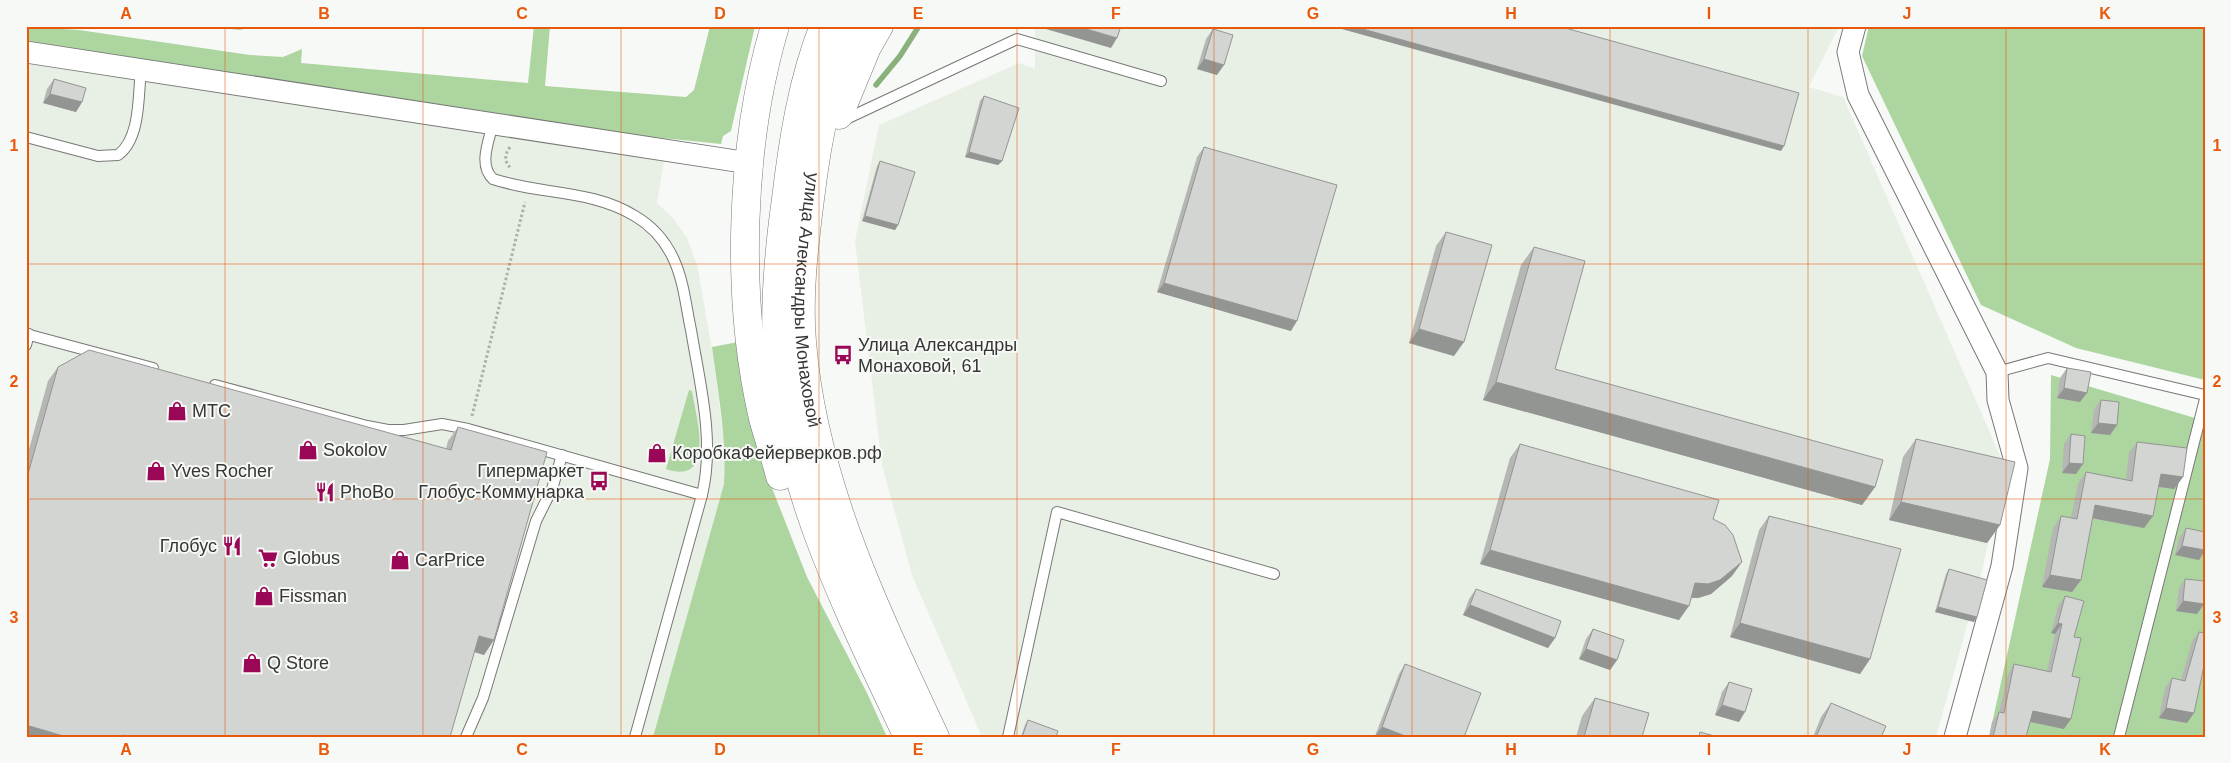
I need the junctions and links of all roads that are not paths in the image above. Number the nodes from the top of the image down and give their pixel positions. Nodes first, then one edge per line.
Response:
1 (775, 26) edge
2 (824, 26) edge
3 (851, 26) edge
4 (879, 26) edge
5 (1856, 26) edge
6 (26, 52) edge
7 (141, 69) junction
8 (1161, 82) dead end
9 (831, 117) junction
10 (493, 123) junction
11 (26, 137) edge
12 (749, 163) junction
13 (28, 334) edge
14 (26, 346) edge
15 (162, 370) edge
16 (1997, 372) junction
17 (208, 383) edge
18 (2205, 397) edge
19 (562, 455) junction
20 (702, 495) junction
21 (1274, 574) dead end
22 (843, 595) junction
23 (466, 737) edge
24 (635, 737) edge
25 (908, 737) edge
26 (935, 737) edge
27 (1008, 737) edge
28 (1955, 737) edge
29 (2119, 737) edge

1 - 12 main road
2 - 22 main road, улица Александры Монаховой
3 - 9 main road, улица Александры Монаховой
4 - 9 main road
5 - 16 street
6 - 7 street
7 - 10 street
7 - 11 lane
8 - 9 lane
9 - 26 main road, улица Александры Монаховой
10 - 12 street
10 - 20 lane
12 - 22 main road
13 - 14 lane
13 - 15 lane
16 - 18 lane
16 - 28 street
17 - 19 lane
18 - 29 lane
19 - 20 lane
19 - 23 lane
20 - 24 lane
21 - 27 lane
22 - 25 main road, улица Александры Монаховой

